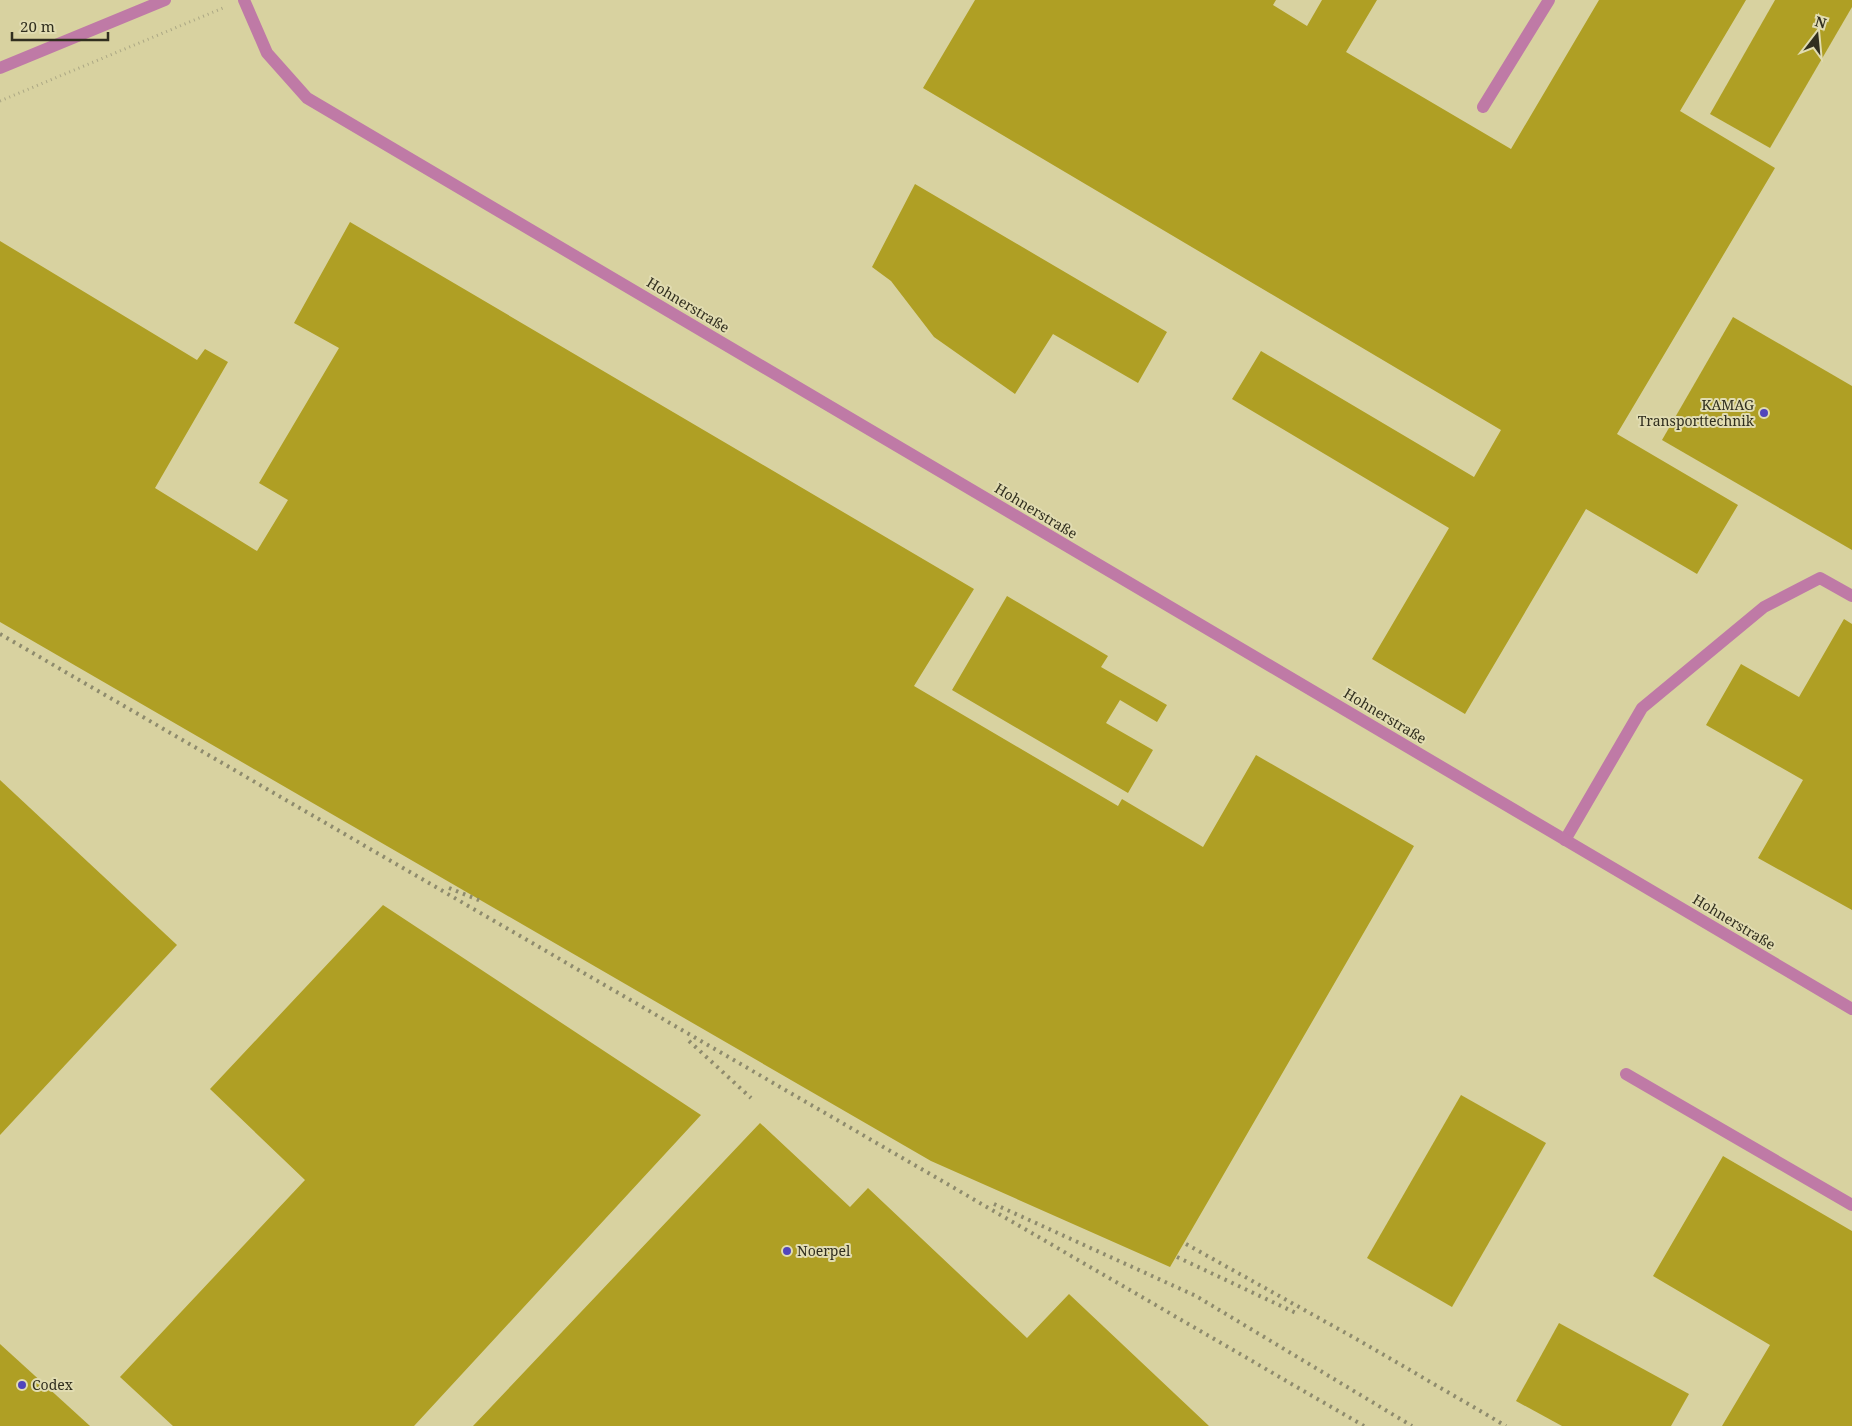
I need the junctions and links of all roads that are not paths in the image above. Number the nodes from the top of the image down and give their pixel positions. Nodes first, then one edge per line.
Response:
1 (165, 0) edge
2 (244, 0) edge
3 (1549, 0) edge
4 (0, 68) edge
5 (1483, 107) dead end
6 (1852, 596) edge
7 (1565, 840) junction
8 (1852, 1009) edge
9 (1626, 1074) dead end
10 (1852, 1205) edge

1 - 4 street
2 - 7 street, Hohnerstraße
3 - 5 street
6 - 7 street
7 - 8 street, Hohnerstraße
9 - 10 street

